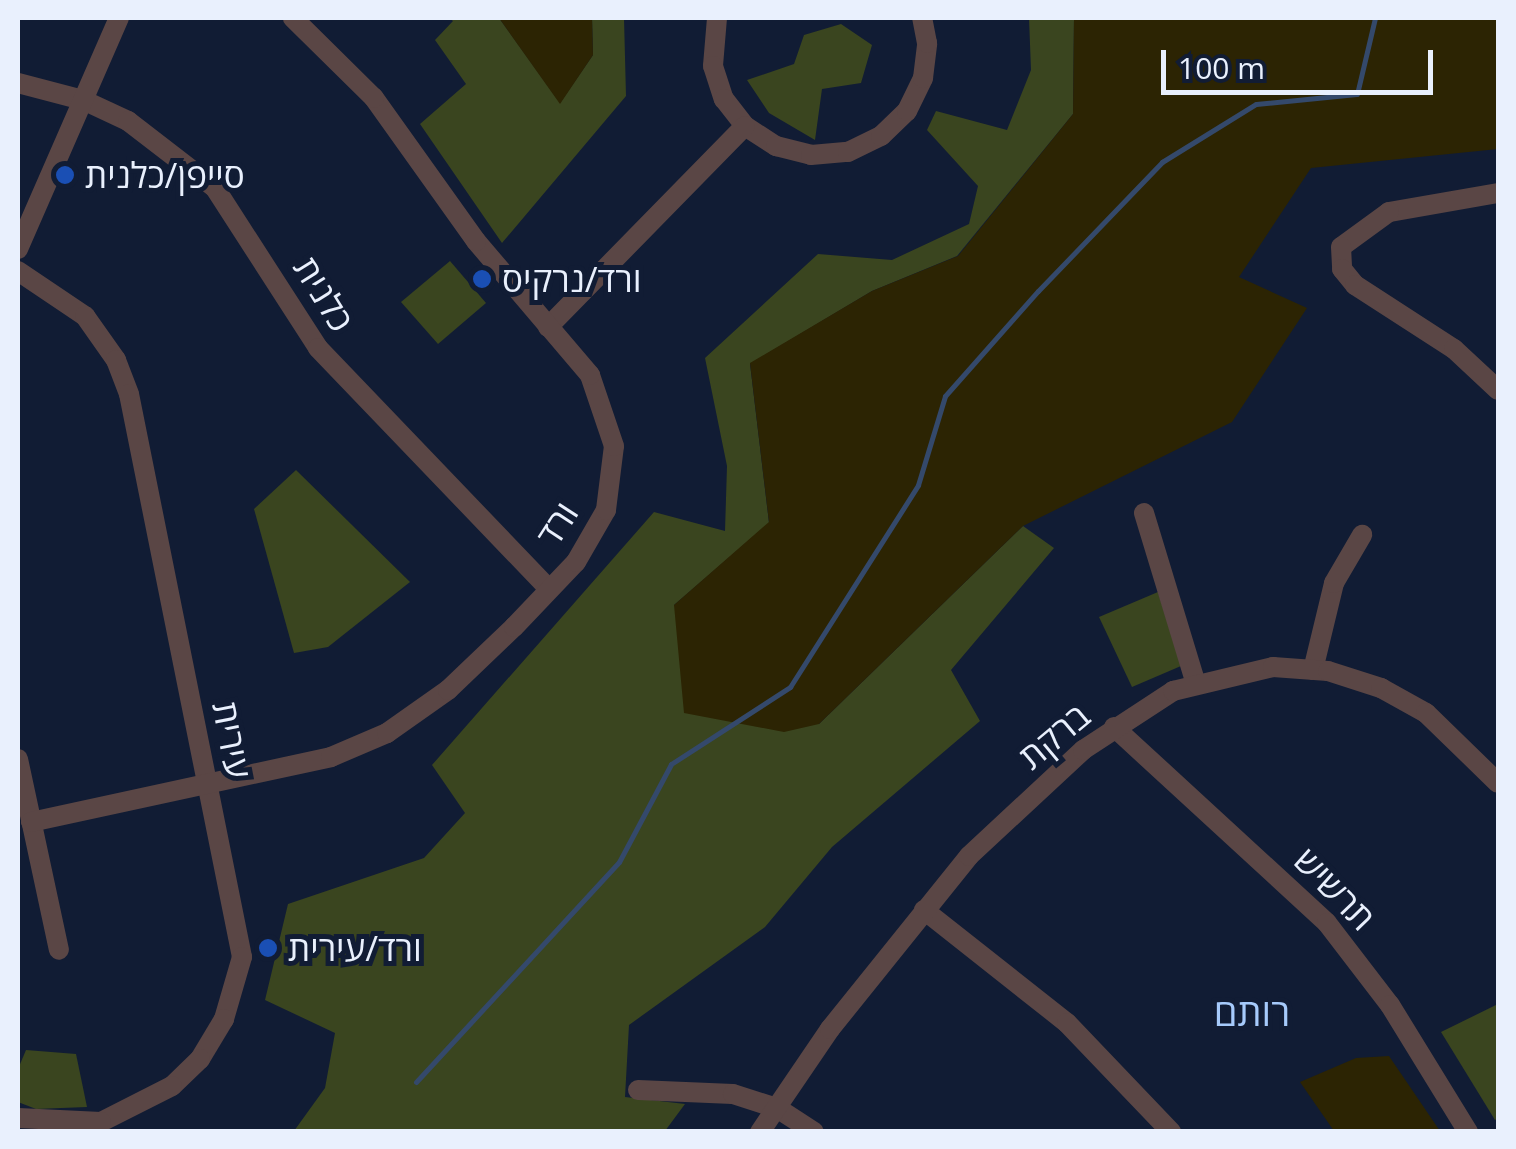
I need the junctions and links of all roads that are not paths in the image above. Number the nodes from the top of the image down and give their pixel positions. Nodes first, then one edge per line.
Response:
1 (118, 18) edge
2 (292, 18) edge
3 (717, 18) edge
4 (922, 18) edge
5 (18, 83) edge
6 (84, 100) junction
7 (745, 126) junction
8 (1498, 193) edge
9 (18, 249) edge
10 (18, 271) edge
11 (548, 327) junction
12 (1498, 390) edge
13 (1144, 513) dead end
14 (1362, 535) dead end
15 (549, 590) junction
16 (1313, 670) junction
17 (1196, 684) junction
18 (1114, 727) junction
19 (18, 758) edge
20 (1498, 783) edge
21 (207, 785) junction
22 (31, 822) junction
23 (924, 910) junction
24 (58, 950) dead end
25 (638, 1090) dead end
26 (776, 1108) junction
27 (18, 1118) edge
28 (115, 1125) edge
29 (82, 1128) edge
30 (760, 1132) edge
31 (814, 1132) edge
32 (1171, 1132) edge
33 (1468, 1132) edge

1 - 6 street
2 - 11 street, ורד
3 - 7 street
4 - 7 street
5 - 6 street, כלנית
6 - 9 street
6 - 15 street, כלנית
7 - 11 street
8 - 12 street
10 - 21 street, עירית
11 - 15 street, ורד
13 - 17 street
14 - 16 street
15 - 21 street, ורד
16 - 17 street, ברקת
16 - 20 street, ברקת
17 - 18 street, ברקת
18 - 23 street, ברקת
18 - 33 street, תרשיש
19 - 22 street
21 - 22 street, ורד
21 - 28 street, עירית
22 - 24 street
23 - 26 street, ברקת
23 - 32 street
25 - 26 street
26 - 30 street, ברקת
26 - 31 street
27 - 29 street, עירית
28 - 29 street, עירית

